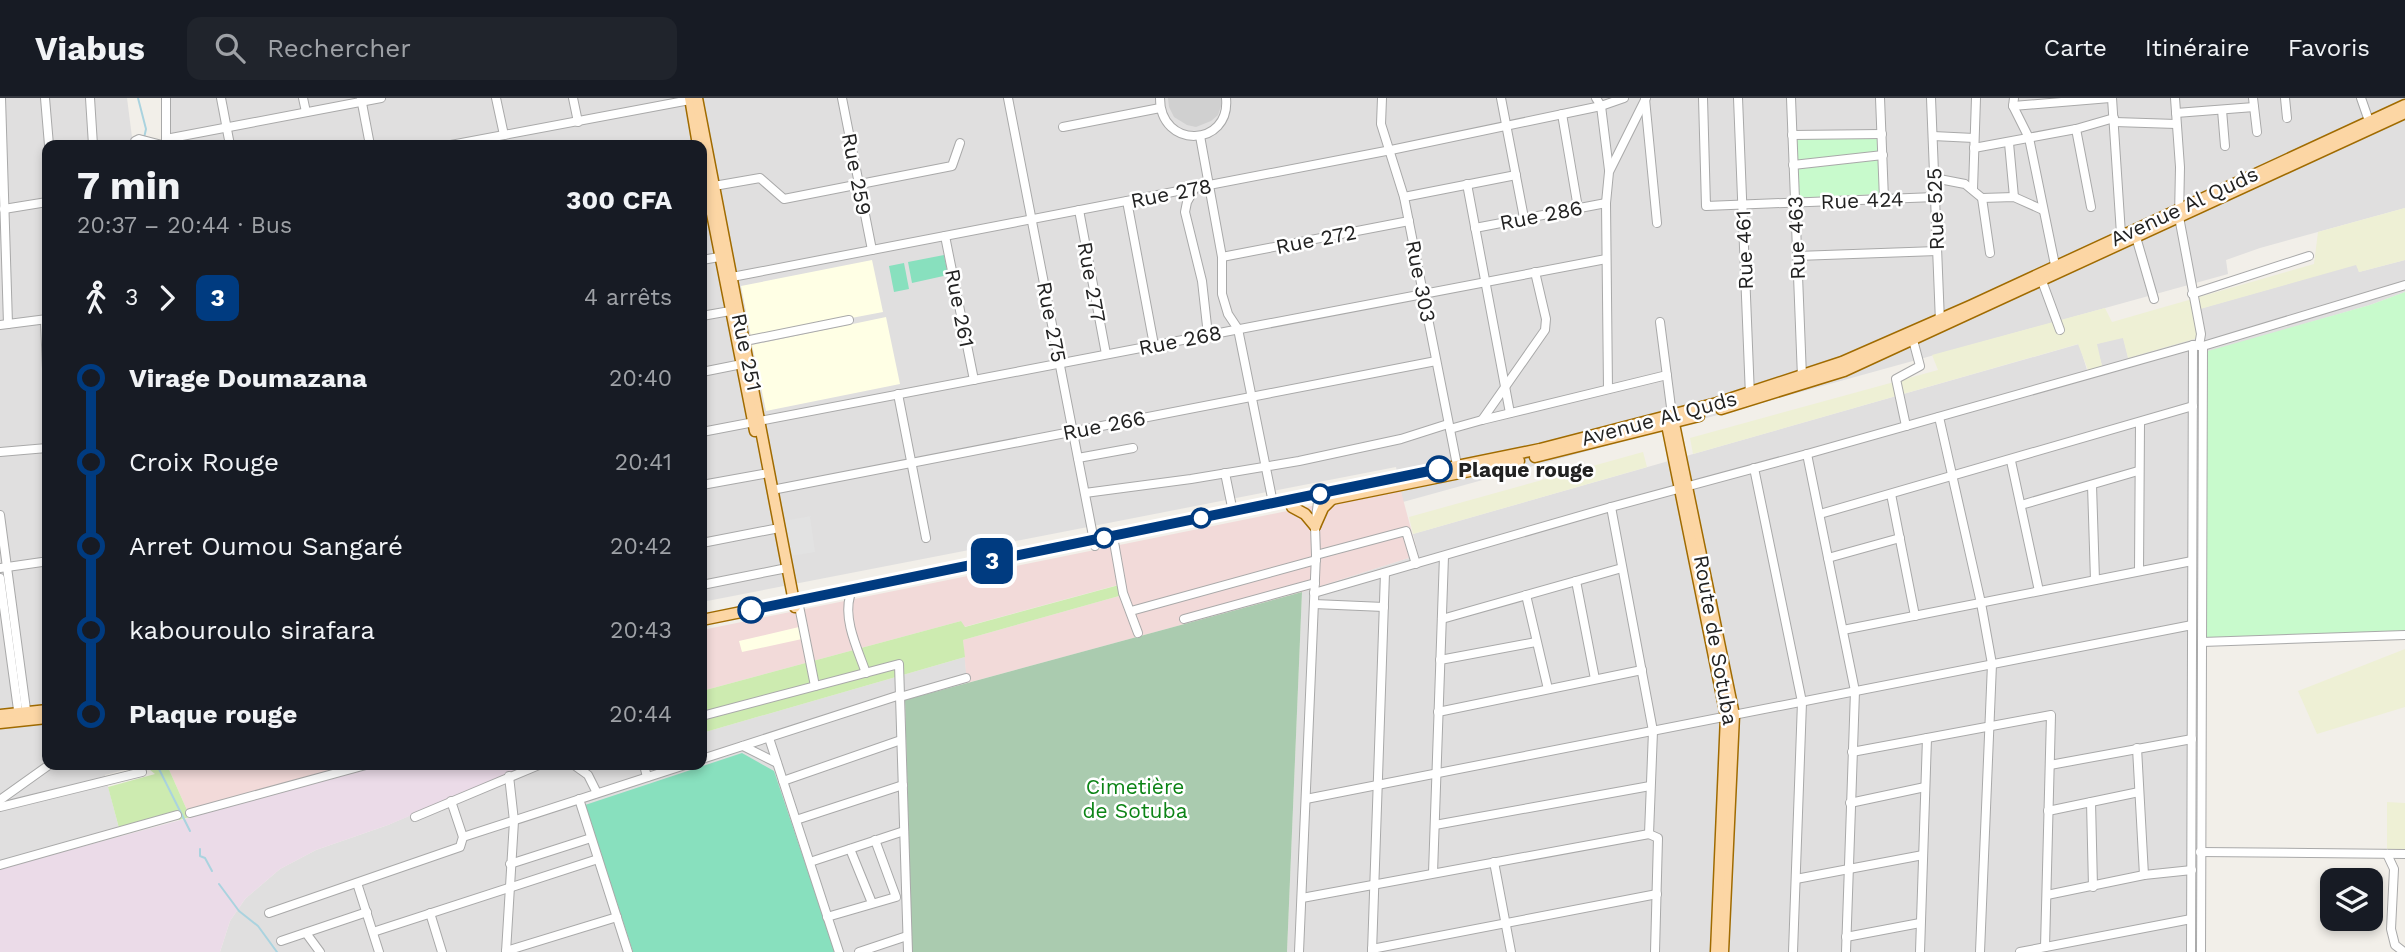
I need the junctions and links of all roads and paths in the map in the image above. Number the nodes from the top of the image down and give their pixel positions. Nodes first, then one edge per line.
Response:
1 (1, 98) edge
2 (46, 98) edge
3 (90, 98) edge
4 (166, 98) edge
5 (221, 98) edge
6 (303, 98) edge
7 (381, 98) edge
8 (496, 98) edge
9 (573, 98) edge
10 (842, 98) edge
11 (1008, 98) edge
12 (1160, 98) edge
13 (1226, 98) edge
14 (1382, 98) edge
15 (1502, 98) edge
16 (1624, 98) edge
17 (1703, 98) edge
18 (1738, 98) edge
19 (1791, 98) edge
20 (1880, 98) edge
21 (1931, 98) edge
22 (1976, 98) edge
23 (2111, 98) edge
24 (2175, 98) edge
25 (2285, 98) edge
26 (2361, 98) edge
27 (695, 99) edge
28 (1645, 99) edge
29 (361, 100) edge
30 (1598, 102) edge
31 (2014, 102) edge
32 (2253, 102) edge
33 (1160, 108) junction
34 (2404, 108) edge
35 (2222, 110) junction
36 (306, 112) junction
37 (2176, 113) junction
38 (1562, 114) junction
39 (2287, 118) dead end
40 (2115, 120) junction
41 (2369, 121) junction
42 (578, 122) junction
43 (2176, 124) junction
44 (1507, 125) junction
45 (1063, 127) dead end
46 (227, 128) junction
47 (2076, 129) junction
48 (2257, 132) dead end
49 (1882, 134) junction
50 (504, 135) junction
51 (1792, 135) junction
52 (1200, 136) junction
53 (1933, 136) junction
54 (1974, 138) junction
55 (2029, 138) junction
56 (49, 140) edge
57 (93, 140) edge
58 (165, 140) edge
59 (177, 140) edge
60 (229, 140) edge
61 (369, 140) edge
62 (478, 140) edge
63 (698, 140) edge
64 (704, 140) edge
65 (960, 143) dead end
66 (2009, 143) junction
67 (2225, 146) dead end
68 (1974, 148) junction
69 (1391, 150) junction
70 (707, 154) edge
71 (1882, 155) junction
72 (1793, 164) junction
73 (1609, 172) junction
74 (2, 175) edge
75 (1516, 175) junction
76 (1934, 177) junction
77 (859, 184) junction
78 (1467, 184) junction
79 (714, 186) junction
80 (1209, 186) junction
81 (1195, 188) junction
82 (1973, 188) junction
83 (1404, 197) junction
84 (1935, 197) junction
85 (2014, 197) junction
86 (1982, 198) junction
87 (1884, 199) junction
88 (1127, 201) junction
89 (1795, 202) junction
90 (42, 203) edge
91 (1606, 203) junction
92 (1742, 204) junction
93 (2091, 207) dead end
94 (1578, 208) junction
95 (4, 209) junction
96 (707, 209) edge
97 (1079, 210) junction
98 (2043, 210) junction
99 (2180, 212) junction
100 (1524, 218) junction
101 (1032, 219) junction
102 (2, 220) edge
103 (1409, 221) junction
104 (1657, 223) dead end
105 (1475, 228) junction
106 (2121, 234) junction
107 (945, 236) junction
108 (2136, 237) junction
109 (872, 250) junction
110 (1937, 251) junction
111 (1990, 253) dead end
112 (1797, 256) junction
113 (2309, 256) dead end
114 (719, 257) junction
115 (1222, 257) junction
116 (707, 259) edge
117 (1606, 259) junction
118 (2055, 265) junction
119 (1535, 272) junction
120 (732, 277) junction
121 (1486, 281) junction
122 (2042, 281) junction
123 (2405, 285) edge
124 (1423, 293) junction
125 (2192, 293) junction
126 (2154, 299) dead end
127 (730, 311) junction
128 (707, 315) edge
129 (42, 319) edge
130 (849, 320) dead end
131 (1660, 322) dead end
132 (1940, 323) junction
133 (4, 324) edge
134 (1238, 329) junction
135 (2060, 330) dead end
136 (1208, 335) junction
137 (1913, 340) junction
138 (745, 341) junction
139 (1154, 345) junction
140 (2198, 346) junction
141 (1105, 354) junction
142 (1436, 361) junction
143 (1060, 363) junction
144 (746, 364) junction
145 (707, 371) edge
146 (1667, 375) junction
147 (1802, 377) junction
148 (974, 380) junction
149 (1506, 384) junction
150 (1608, 389) junction
151 (898, 394) junction
152 (1252, 397) junction
153 (1751, 397) junction
154 (2193, 407) junction
155 (1510, 412) junction
156 (1939, 417) junction
157 (1482, 419) junction
158 (1670, 420) junction
159 (757, 421) junction
160 (2140, 423) junction
161 (1906, 426) junction
162 (1449, 427) junction
163 (707, 431) edge
164 (1073, 431) junction
165 (42, 448) edge
166 (1133, 448) dead end
167 (0, 452) edge
168 (1807, 454) junction
169 (1078, 458) junction
170 (2011, 461) junction
171 (911, 463) junction
172 (1457, 465) junction
173 (1266, 466) junction
174 (1754, 468) junction
175 (2138, 471) junction
176 (1225, 473) junction
177 (763, 474) junction
178 (1953, 477) junction
179 (707, 484) edge
180 (2092, 485) junction
181 (1684, 487) junction
182 (772, 490) junction
183 (1085, 493) junction
184 (1891, 494) junction
185 (1318, 498) junction
186 (1333, 499) junction
187 (1273, 503) junction
188 (2021, 505) junction
189 (1292, 507) junction
190 (1611, 507) junction
191 (1233, 512) junction
192 (1820, 514) junction
193 (0, 515) edge
194 (1315, 526) junction
195 (774, 529) junction
196 (926, 538) dead end
197 (1900, 538) junction
198 (707, 542) edge
199 (1114, 542) junction
200 (1095, 543) junction
201 (1444, 556) junction
202 (1316, 558) junction
203 (1828, 558) junction
204 (2192, 561) junction
205 (42, 562) dead end
206 (1416, 564) junction
207 (4, 567) edge
208 (1622, 568) junction
209 (782, 569) junction
210 (2139, 571) junction
211 (1385, 573) junction
212 (0, 578) edge
213 (2095, 580) junction
214 (1576, 581) junction
215 (1315, 583) junction
216 (707, 584) edge
217 (2039, 591) junction
218 (1314, 593) junction
219 (1526, 595) junction
220 (850, 596) junction
221 (1981, 603) junction
222 (1314, 604) junction
223 (793, 605) junction
224 (1384, 607) junction
225 (1131, 611) junction
226 (1915, 616) junction
227 (1184, 619) dead end
228 (1441, 619) junction
229 (707, 621) edge
230 (2192, 625) junction
231 (1843, 631) junction
232 (1138, 633) dead end
233 (2405, 635) edge
234 (1536, 642) junction
235 (2202, 642) junction
236 (1440, 660) junction
237 (1992, 664) junction
238 (1642, 670) junction
239 (866, 673) junction
240 (966, 678) dead end
241 (1595, 679) junction
242 (815, 686) junction
243 (1548, 689) junction
244 (1855, 691) junction
245 (900, 696) junction
246 (1802, 702) junction
247 (42, 711) edge
248 (1438, 712) junction
249 (0, 715) edge
250 (707, 715) edge
251 (1730, 716) junction
252 (23, 717) junction
253 (42, 718) edge
254 (0, 723) edge
255 (1990, 726) junction
256 (1653, 731) junction
257 (769, 738) junction
258 (1927, 738) junction
259 (2192, 739) junction
260 (901, 740) junction
261 (743, 746) junction
262 (2137, 748) junction
263 (1852, 752) junction
264 (707, 758) edge
265 (777, 763) junction
266 (2050, 765) junction
267 (42, 769) edge
268 (348, 770) edge
269 (525, 770) edge
270 (581, 770) edge
271 (645, 770) edge
272 (669, 770) edge
273 (142, 772) dead end
274 (1436, 773) junction
275 (509, 776) junction
276 (647, 777) junction
277 (783, 781) junction
278 (902, 785) junction
279 (1378, 785) junction
280 (1650, 786) junction
281 (1925, 787) junction
282 (2139, 792) junction
283 (597, 793) junction
284 (579, 799) junction
285 (1306, 799) junction
286 (0, 800) edge
287 (451, 801) junction
288 (2091, 802) junction
289 (1850, 803) junction
290 (0, 807) edge
291 (2048, 811) junction
292 (190, 813) dead end
293 (177, 815) dead end
294 (415, 817) dead end
295 (796, 820) junction
296 (514, 821) junction
297 (1435, 825) junction
298 (904, 831) junction
299 (1649, 834) junction
300 (463, 837) junction
301 (592, 838) junction
302 (875, 840) junction
303 (850, 849) junction
304 (2200, 852) junction
305 (2387, 854) junction
306 (1923, 855) junction
307 (2405, 855) edge
308 (598, 859) junction
309 (810, 862) junction
310 (1494, 862) junction
311 (510, 864) junction
312 (0, 865) edge
313 (1848, 869) junction
314 (2192, 870) junction
315 (1433, 873) junction
316 (2144, 876) junction
317 (1796, 879) junction
318 (357, 883) junction
319 (1374, 884) junction
320 (2093, 887) junction
321 (509, 888) junction
322 (1657, 894) junction
323 (2047, 895) junction
324 (1302, 898) junction
325 (873, 902) junction
326 (366, 912) junction
327 (269, 913) dead end
328 (430, 913) junction
329 (827, 916) junction
330 (617, 917) junction
331 (2191, 919) junction
332 (1506, 923) junction
333 (1920, 923) junction
334 (373, 932) junction
335 (306, 933) junction
336 (907, 936) junction
337 (1846, 937) junction
338 (281, 941) dead end
339 (2045, 947) junction
340 (1372, 951) edge
341 (320, 952) edge
342 (379, 952) edge
343 (442, 952) edge
344 (506, 952) edge
345 (628, 952) edge
346 (839, 952) edge
347 (859, 952) edge
348 (908, 952) edge
349 (1299, 952) edge
350 (1511, 952) edge
351 (1655, 952) edge
352 (1716, 952) edge
353 (1723, 952) edge
354 (1793, 952) edge
355 (1846, 952) edge
356 (1920, 952) edge
357 (1980, 952) edge
358 (2020, 952) edge
359 (2191, 952) edge
360 (2201, 952) edge
361 (2404, 952) edge

1 - 74 street
2 - 56 street
3 - 57 street
4 - 58 street
5 - 46 street
6 - 36 street
7 - 29 street
8 - 50 street
9 - 42 street
10 - 77 street, Rue 259
11 - 101 street, Rue 275
12 - 33 street
13 - 52 street
14 - 69 street, Rue 303
15 - 44 street
16 - 30 street, Rue 278
17 - 92 street, Rue 424
18 - 92 street, Rue 461
19 - 51 street, Rue 463
20 - 49 street
21 - 53 street, Rue 525
22 - 54 street
23 - 31 street
23 - 40 street
24 - 37 street
25 - 39 street
26 - 41 street
27 - 42 street
27 - 63 main road
27 - 64 main road, Rue 251
28 - 73 street
28 - 104 street
29 - 36 street
29 - 61 street
30 - 38 street, Rue 278
30 - 73 street
31 - 55 street
32 - 35 street
32 - 48 street
33 - 45 street
33 - 52 street
34 - 41 main road, Avenue Al Quds
34 - 99 main road, Avenue Al Quds
35 - 37 street
35 - 67 street
36 - 46 street
37 - 43 street
38 - 44 street, Rue 278
38 - 94 street
40 - 43 street
40 - 47 street
40 - 106 street
41 - 99 main road, Avenue Al Quds
42 - 50 street
43 - 99 street
44 - 69 street, Rue 278
44 - 75 street
46 - 59 street
46 - 60 street
47 - 55 street
47 - 93 street
49 - 51 street
49 - 71 street
50 - 62 street
51 - 72 street, Rue 463
52 - 80 street
53 - 54 street
53 - 76 street, Rue 525
54 - 68 street
55 - 66 street
55 - 98 street
65 - 77 street
66 - 68 street
66 - 85 street
68 - 82 street
69 - 80 street, Rue 278
69 - 83 street, Rue 303
70 - 79 main road, Rue 251
71 - 72 street
71 - 87 street
72 - 89 street, Rue 463
73 - 91 street
74 - 95 street
75 - 78 street
75 - 100 street
76 - 82 street
76 - 84 street, Rue 525
77 - 79 street
77 - 109 street, Rue 259
78 - 83 street
78 - 105 street
79 - 120 main road, Rue 251
80 - 81 street, Rue 278
80 - 115 street
81 - 88 street, Rue 278
81 - 136 street
82 - 86 street
83 - 103 street, Rue 303
84 - 87 street, Rue 424
84 - 110 street, Rue 525
85 - 86 street
85 - 98 street
86 - 111 street
87 - 89 street, Rue 424
88 - 97 street, Rue 278
88 - 139 street
89 - 92 street, Rue 424
89 - 112 street, Rue 463
90 - 95 street
91 - 94 street, Rue 286
91 - 117 street
92 - 153 street, Rue 461
94 - 100 street, Rue 286
95 - 102 street
96 - 114 main road, Rue 251
97 - 101 street, Rue 278
97 - 141 street, Rue 277
98 - 118 street
99 - 106 main road, Avenue Al Quds
99 - 108 main road, Avenue Al Quds
99 - 125 street
100 - 105 street, Rue 286
101 - 107 street, Rue 278
101 - 143 street, Rue 275
102 - 133 street
103 - 115 street, Rue 272
103 - 124 street, Rue 303
105 - 121 street
106 - 118 main road, Avenue Al Quds
107 - 109 street, Rue 278
107 - 148 street, Rue 261
108 - 122 main road, Avenue Al Quds
108 - 126 street
109 - 120 street, Rue 278
110 - 112 street
110 - 132 street, Rue 525
112 - 147 street, Rue 463
113 - 125 street
114 - 116 street
114 - 127 main road, Rue 251
115 - 134 street
117 - 119 street, Rue 268
117 - 150 street
118 - 132 main road, Avenue Al Quds
119 - 121 street, Rue 268
119 - 149 street
120 - 138 main road, Rue 251
121 - 124 street, Rue 268
121 - 149 street
122 - 132 main road, Avenue Al Quds
122 - 135 street
123 - 140 street
124 - 134 street, Rue 268
124 - 142 street, Rue 303
125 - 140 street
127 - 128 street
127 - 144 main road, Rue 251
129 - 133 street
130 - 138 street
131 - 146 street
132 - 137 main road, Avenue Al Quds
132 - 147 main road, Avenue Al Quds
134 - 136 street, Rue 268
134 - 152 street
136 - 139 street, Rue 268
137 - 153 main road, Avenue Al Quds
137 - 161 street
138 - 144 main road, Rue 251
139 - 141 street, Rue 268
140 - 154 street
140 - 156 street
140 - 235 street
141 - 143 street, Rue 268
142 - 152 street, Rue 266
142 - 162 street, Rue 303
143 - 148 street, Rue 268
143 - 164 street, Rue 275
144 - 145 street
144 - 159 main road, Rue 251
146 - 150 street
146 - 158 street
147 - 153 main road, Avenue Al Quds
148 - 151 street, Rue 268
149 - 155 street
149 - 157 street
150 - 155 street
151 - 159 street, Rue 268
151 - 171 street
152 - 164 street, Rue 266
152 - 173 street
153 - 158 main road, Avenue Al Quds
154 - 160 street
154 - 204 street
155 - 157 street
156 - 161 street
156 - 178 street
157 - 162 street
158 - 172 main road, Avenue Al Quds
158 - 181 main road, Route de Sotuba
158 - 186 main road, Avenue Al Quds
159 - 163 street, Rue 268
159 - 177 main road, Rue 251
159 - 182 main road, Rue 251
160 - 170 street
160 - 175 street
161 - 168 street
162 - 172 street, Rue 303
162 - 173 street
164 - 169 street, Rue 275
164 - 171 street, Rue 266
165 - 167 street
166 - 169 street
168 - 174 street
168 - 192 street
169 - 183 street, Rue 275
170 - 178 street
170 - 188 street
171 - 182 street, Rue 266
171 - 196 street
172 - 185 main road, Avenue Al Quds
173 - 176 street
173 - 187 street
174 - 181 street
174 - 246 street
175 - 180 street
175 - 210 street
176 - 183 street
176 - 191 street
177 - 179 street
177 - 195 main road, Rue 251
178 - 184 street
178 - 221 street
180 - 188 street
180 - 213 street
181 - 190 street
181 - 251 main road, Route de Sotuba
182 - 223 main road, Rue 251
183 - 200 street, Rue 275
184 - 192 street
184 - 197 street
185 - 186 main road, Avenue Al Quds
185 - 187 main road, Avenue Al Quds
185 - 189 main road, Avenue Al Quds
185 - 194 street
186 - 194 main road
187 - 191 main road, Avenue Al Quds
188 - 217 street
189 - 194 main road
189 - 199 main road, Avenue Al Quds
190 - 201 street
190 - 208 street
191 - 200 main road, Avenue Al Quds
192 - 203 street
193 - 207 street
194 - 202 street
195 - 198 street
195 - 209 main road, Rue 251
197 - 203 street
197 - 226 street
199 - 200 main road, Avenue Al Quds
199 - 225 street
200 - 220 main road, Avenue Al Quds
200 - 223 main road, Avenue Al Quds
201 - 206 street
201 - 228 street
202 - 206 street
202 - 215 street
202 - 225 street
203 - 231 street
204 - 210 street
204 - 230 street
205 - 207 street
206 - 211 street
207 - 252 street
208 - 214 street
208 - 238 street
209 - 216 street
209 - 223 main road, Rue 251
210 - 213 street
211 - 218 street
211 - 224 street
212 - 252 street
213 - 217 street
214 - 219 street
214 - 241 street
215 - 218 street
215 - 227 street
217 - 221 street
218 - 222 street
219 - 228 street
219 - 234 street
220 - 223 main road, Avenue Al Quds
220 - 239 street
221 - 226 street
221 - 237 street
222 - 224 street
222 - 285 street
223 - 229 main road, Avenue Al Quds
223 - 242 street
224 - 279 street
225 - 232 street
226 - 231 street
228 - 236 street
230 - 237 street
230 - 259 street
231 - 244 street
233 - 235 street
234 - 236 street
234 - 243 street
235 - 304 street
236 - 248 street
237 - 244 street
237 - 255 street
238 - 241 street
238 - 256 street
239 - 242 street
239 - 245 street
240 - 245 street
241 - 243 street
242 - 250 street
243 - 248 street
244 - 246 street
244 - 263 street
245 - 257 street
245 - 260 street
246 - 251 street
246 - 317 street
247 - 252 main road
248 - 274 street
249 - 252 main road
251 - 256 street
251 - 352 main road, Route de Sotuba
251 - 353 main road, Route de Sotuba
252 - 253 main road
252 - 254 main road
255 - 258 street
255 - 266 street
255 - 357 street
256 - 274 street
256 - 280 street
257 - 261 street
257 - 265 street
258 - 263 street
258 - 281 street
259 - 262 street
259 - 314 street
260 - 277 street
260 - 278 street
261 - 264 street
261 - 265 street
262 - 266 street
262 - 282 street
263 - 289 street
265 - 277 street
266 - 291 street
267 - 286 street
268 - 292 street
269 - 275 street
270 - 283 street
271 - 276 street
272 - 276 street
273 - 290 street
274 - 279 street
274 - 297 street
275 - 287 street
275 - 296 street
276 - 283 street
277 - 295 street
278 - 295 street
278 - 298 street
279 - 285 street
279 - 319 street
280 - 297 street
280 - 299 street
281 - 289 street
281 - 306 street
282 - 288 street
282 - 316 street
283 - 284 street
284 - 296 street
284 - 301 street
285 - 324 street
287 - 294 street
287 - 300 street
288 - 291 street
288 - 320 street
289 - 313 street
291 - 323 street
293 - 312 street
295 - 309 street
296 - 300 street
296 - 311 street
297 - 315 street
298 - 302 street
298 - 336 street
299 - 310 street
299 - 322 street
300 - 318 street
301 - 308 street
301 - 311 street
302 - 303 street
302 - 325 street
303 - 309 street
303 - 325 street
304 - 305 street
304 - 360 street
305 - 307 street
305 - 361 street
306 - 313 street
306 - 333 street
308 - 321 street
308 - 330 street
309 - 329 street
310 - 315 street
310 - 332 street
311 - 321 street
313 - 317 street
313 - 337 street
314 - 316 street
314 - 331 street
315 - 319 street
316 - 320 street
317 - 354 street
318 - 326 street
318 - 327 street
319 - 324 street
319 - 340 street
320 - 323 street
321 - 328 street
321 - 344 street
322 - 332 street
322 - 351 street
323 - 339 street
324 - 349 street
325 - 329 street
326 - 334 street
326 - 335 street
328 - 334 street
328 - 343 street
329 - 346 street
330 - 344 street
330 - 345 street
331 - 339 street
331 - 359 street
332 - 340 street
332 - 350 street
333 - 337 street
333 - 356 street
334 - 342 street
335 - 338 street
335 - 341 street
336 - 347 street
336 - 348 street
337 - 355 street
339 - 358 street

